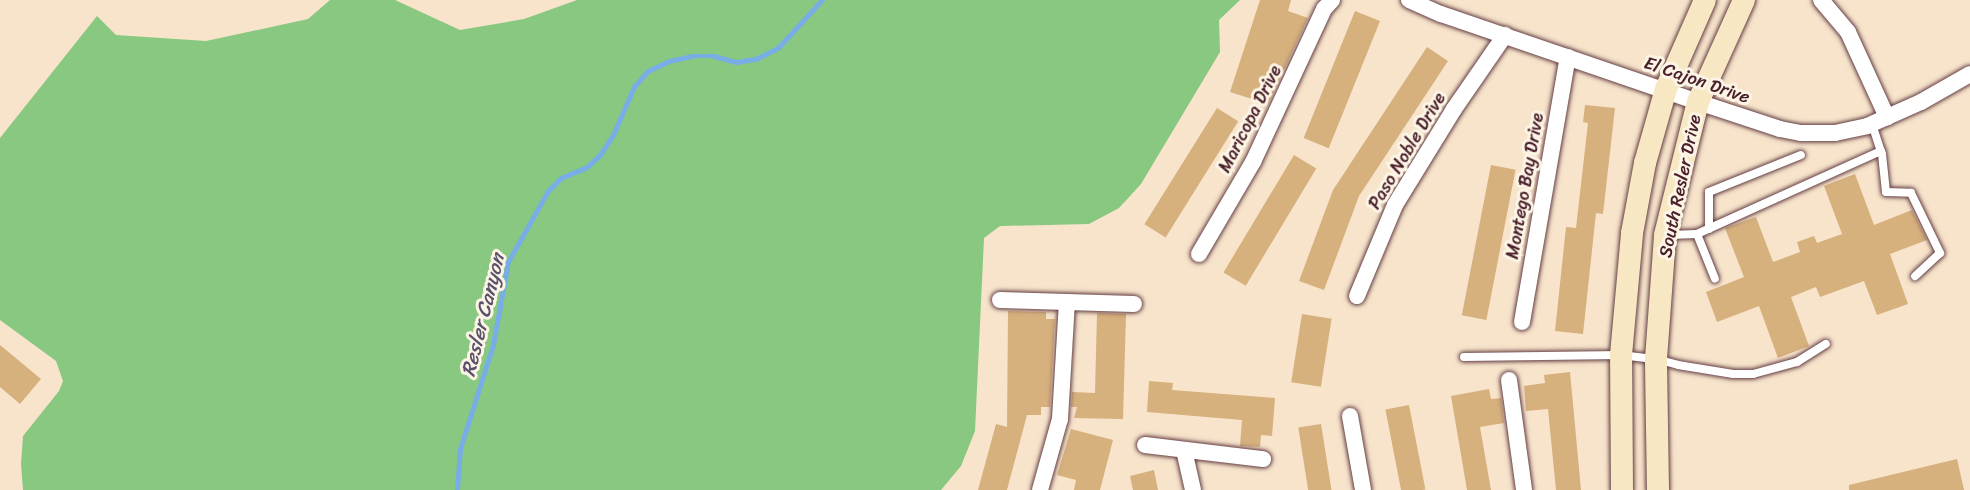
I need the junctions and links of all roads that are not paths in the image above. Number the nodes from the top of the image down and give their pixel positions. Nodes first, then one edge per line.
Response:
1 (1332, 0) edge
2 (1409, 0) edge
3 (1705, 0) edge
4 (1744, 0) edge
5 (1821, 0) edge
6 (1505, 35) junction
7 (1568, 57) junction
8 (1969, 77) edge
9 (1666, 89) junction
10 (1698, 102) junction
11 (1880, 120) junction
12 (1881, 151) junction
13 (1801, 155) dead end
14 (1709, 229) junction
15 (1697, 234) junction
16 (1665, 235) junction
17 (1199, 254) dead end
18 (1915, 276) dead end
19 (1715, 279) dead end
20 (1358, 296) dead end
21 (1000, 300) dead end
22 (1067, 302) junction
23 (1134, 304) dead end
24 (1522, 322) dead end
25 (1827, 344) dead end
26 (1621, 355) junction
27 (1464, 357) dead end
28 (1656, 359) junction
29 (1509, 380) dead end
30 (1350, 416) dead end
31 (1145, 445) dead end
32 (1184, 450) junction
33 (1263, 459) dead end
34 (1040, 490) edge
35 (1193, 490) edge
36 (1363, 490) edge
37 (1524, 490) edge
38 (1622, 490) edge
39 (1658, 490) edge

1 - 17 street, Maricopa Drive
2 - 6 street, El Cajon Drive
3 - 9 main road, South Resler Drive
4 - 10 main road, South Resler Drive
5 - 11 street
6 - 7 street, El Cajon Drive
6 - 20 street, Paso Noble Drive
7 - 9 street, El Cajon Drive
7 - 24 street, Montego Bay Drive
8 - 11 street, El Cajon Drive
9 - 10 street, El Cajon Drive
9 - 26 main road, South Resler Drive
10 - 11 street, El Cajon Drive
10 - 16 main road, South Resler Drive
11 - 12 lane
12 - 14 lane
12 - 18 lane
13 - 14 lane
14 - 15 lane
15 - 16 lane
15 - 19 lane
16 - 28 main road, South Resler Drive
21 - 22 street
22 - 23 street
22 - 34 street
25 - 28 lane
26 - 27 lane
26 - 28 lane
26 - 38 main road, South Resler Drive
28 - 39 main road, South Resler Drive
29 - 37 street
30 - 36 street
31 - 32 street
32 - 33 street
32 - 35 street

